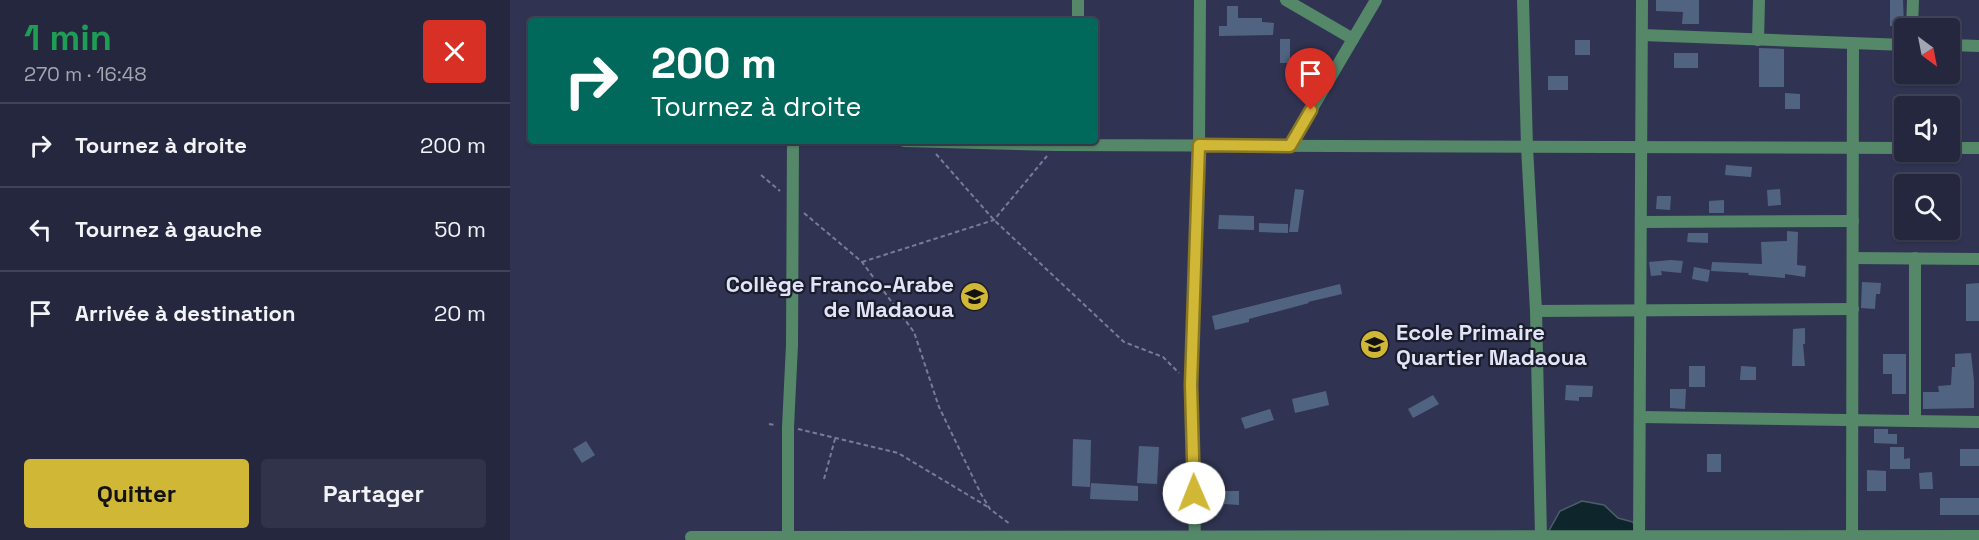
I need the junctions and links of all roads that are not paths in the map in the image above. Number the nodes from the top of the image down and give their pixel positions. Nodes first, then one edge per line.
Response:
1 (1078, 0) edge
2 (1200, 0) edge
3 (1286, 0) edge
4 (1376, 0) edge
5 (1523, 0) edge
6 (1642, 0) edge
7 (1759, 0) edge
8 (1913, 0) edge
9 (1078, 18) edge
10 (1912, 18) edge
11 (1642, 35) junction
12 (1353, 39) junction
13 (1758, 40) junction
14 (1853, 44) junction
15 (1894, 45) edge
16 (1960, 45) edge
17 (1979, 46) edge
18 (1098, 143) edge
19 (793, 144) edge
20 (990, 144) edge
21 (1071, 144) edge
22 (1199, 145) junction
23 (1290, 146) junction
24 (1527, 147) junction
25 (1641, 147) junction
26 (1853, 148) junction
27 (1894, 148) edge
28 (1960, 148) edge
29 (1979, 148) edge
30 (1853, 221) junction
31 (1641, 222) junction
32 (1853, 258) junction
33 (1915, 258) junction
34 (1979, 259) edge
35 (1853, 309) junction
36 (1536, 310) junction
37 (1640, 310) junction
38 (1640, 417) junction
39 (1852, 420) junction
40 (1915, 421) junction
41 (1979, 422) edge
42 (1979, 536) edge
43 (692, 537) dead end
44 (1541, 537) junction
45 (1196, 538) edge
46 (1639, 538) edge
47 (1852, 538) edge
48 (788, 539) edge

1 - 9 street
2 - 22 street
3 - 12 street
4 - 12 street
5 - 24 street
6 - 11 street
7 - 13 street
8 - 10 street
11 - 13 street
11 - 25 street
12 - 23 street
13 - 14 street
14 - 15 street
14 - 26 street
16 - 17 street
18 - 22 street
19 - 48 street
20 - 21 street
22 - 23 street
22 - 45 street
23 - 24 street
24 - 25 street
24 - 36 street
25 - 26 street
25 - 31 street
26 - 27 street
26 - 30 street
28 - 29 street
30 - 31 street
30 - 32 street
31 - 37 street
32 - 33 street
32 - 35 street
33 - 34 street
33 - 40 street
35 - 37 street
35 - 39 street
36 - 37 street
36 - 44 street
37 - 38 street
38 - 39 street
38 - 46 street
39 - 40 street
39 - 47 street
40 - 41 street
42 - 47 street
43 - 48 street
44 - 45 street
44 - 46 street
45 - 48 street
46 - 47 street

